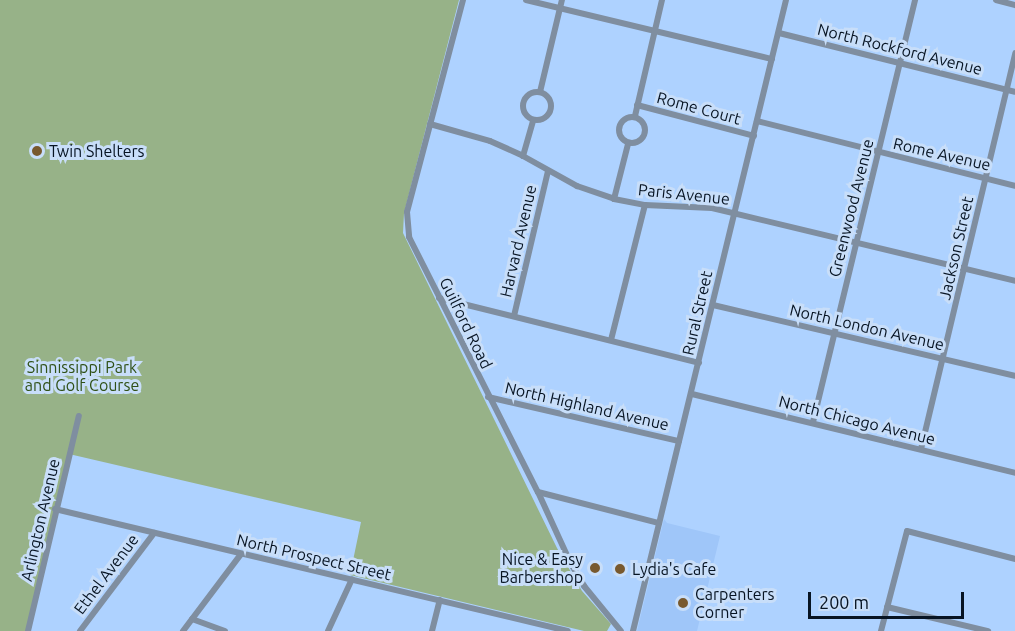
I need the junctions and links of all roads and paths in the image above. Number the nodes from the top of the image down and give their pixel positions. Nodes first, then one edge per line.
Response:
1 (462, 0) edge
2 (526, 0) edge
3 (562, 0) edge
4 (662, 0) edge
5 (786, 0) edge
6 (915, 0) edge
7 (996, 0) edge
8 (1015, 5) edge
9 (560, 9) junction
10 (655, 31) junction
11 (779, 33) junction
12 (1015, 53) edge
13 (772, 59) junction
14 (901, 63) junction
15 (1006, 90) junction
16 (540, 92) junction
17 (1015, 92) edge
18 (638, 105) junction
19 (635, 116) junction
20 (533, 120) junction
21 (758, 121) junction
22 (430, 124) junction
23 (754, 136) junction
24 (628, 144) junction
25 (878, 153) junction
26 (523, 156) junction
27 (548, 171) junction
28 (986, 179) junction
29 (1015, 186) edge
30 (614, 199) junction
31 (645, 205) junction
32 (735, 213) junction
33 (857, 243) junction
34 (966, 268) junction
35 (1015, 281) edge
36 (439, 298) junction
37 (713, 305) junction
38 (514, 316) junction
39 (834, 334) junction
40 (612, 340) junction
41 (944, 359) junction
42 (699, 363) junction
43 (1015, 376) edge
44 (692, 394) junction
45 (488, 397) junction
46 (79, 416) dead end
47 (813, 422) junction
48 (679, 441) junction
49 (921, 449) junction
50 (1015, 473) edge
51 (538, 492) junction
52 (55, 509) junction
53 (659, 523) junction
54 (154, 533) junction
55 (241, 554) junction
56 (1015, 559) edge
57 (352, 579) junction
58 (440, 600) junction
59 (887, 607) junction
60 (192, 619) junction
61 (28, 631) edge
62 (80, 631) edge
63 (183, 631) edge
64 (225, 631) edge
65 (328, 631) edge
66 (432, 631) edge
67 (568, 631) edge
68 (621, 631) edge
69 (633, 631) edge
70 (881, 631) edge
71 (988, 631) edge

1 - 22 street, Guilford Road
2 - 9 street
3 - 9 street
4 - 10 street
5 - 11 street, Rural Street
6 - 14 street, Greenwood Avenue
7 - 8 street
9 - 10 street
9 - 16 street
10 - 13 street
10 - 18 street
11 - 13 street, Rural Street
11 - 14 street, North Rockford Avenue
12 - 15 street, Jackson Street
13 - 21 street, Rural Street
14 - 15 street, North Rockford Avenue
14 - 25 street, Greenwood Avenue
15 - 17 street, North Rockford Avenue
15 - 28 street, Jackson Street
16 - 20 street
16 - 20 street
18 - 19 street
18 - 23 street, Rome Court
19 - 24 street
19 - 24 street
20 - 26 street
21 - 23 street, Rural Street
21 - 25 street, Rome Avenue
22 - 26 street, Paris Avenue
22 - 36 street, Guilford Road
23 - 32 street, Rural Street
24 - 30 street
25 - 28 street, Rome Avenue
25 - 33 street, Greenwood Avenue
26 - 27 street, Paris Avenue
27 - 30 street, Paris Avenue
27 - 38 street, Harvard Avenue
28 - 29 street, Rome Avenue
28 - 34 street, Jackson Street
30 - 31 street, Paris Avenue
31 - 32 street, Paris Avenue
31 - 40 street
32 - 33 street, Paris Avenue
32 - 37 street, Rural Street
33 - 34 street, Paris Avenue
33 - 39 street, Greenwood Avenue
34 - 35 street, Paris Avenue
34 - 41 street, Jackson Street
36 - 38 street
36 - 45 street, Guilford Road
37 - 39 street, North London Avenue
37 - 42 street, Rural Street
38 - 40 street
39 - 41 street, North London Avenue
39 - 47 street, Greenwood Avenue
40 - 42 street
41 - 43 street, North London Avenue
41 - 49 street, Jackson Street
42 - 44 street, Rural Street
44 - 47 street, North Chicago Avenue
44 - 48 street, Rural Street
45 - 48 street, North Highland Avenue
45 - 51 street, Guilford Road
46 - 52 street, Arlington Avenue
47 - 49 street, North Chicago Avenue
48 - 53 street, Rural Street
49 - 50 street, North Chicago Avenue
51 - 53 street
51 - 68 street, Guilford Road
52 - 54 street, North Prospect Street
52 - 61 street, Arlington Avenue
53 - 69 street, Rural Street
54 - 55 street, North Prospect Street
54 - 62 street, Ethel Avenue
55 - 57 street, North Prospect Street
55 - 60 street
56 - 59 street
57 - 58 street, North Prospect Street
57 - 65 street
58 - 66 street
58 - 67 street, North Prospect Street
59 - 70 street
59 - 71 street
60 - 63 street
60 - 64 street

